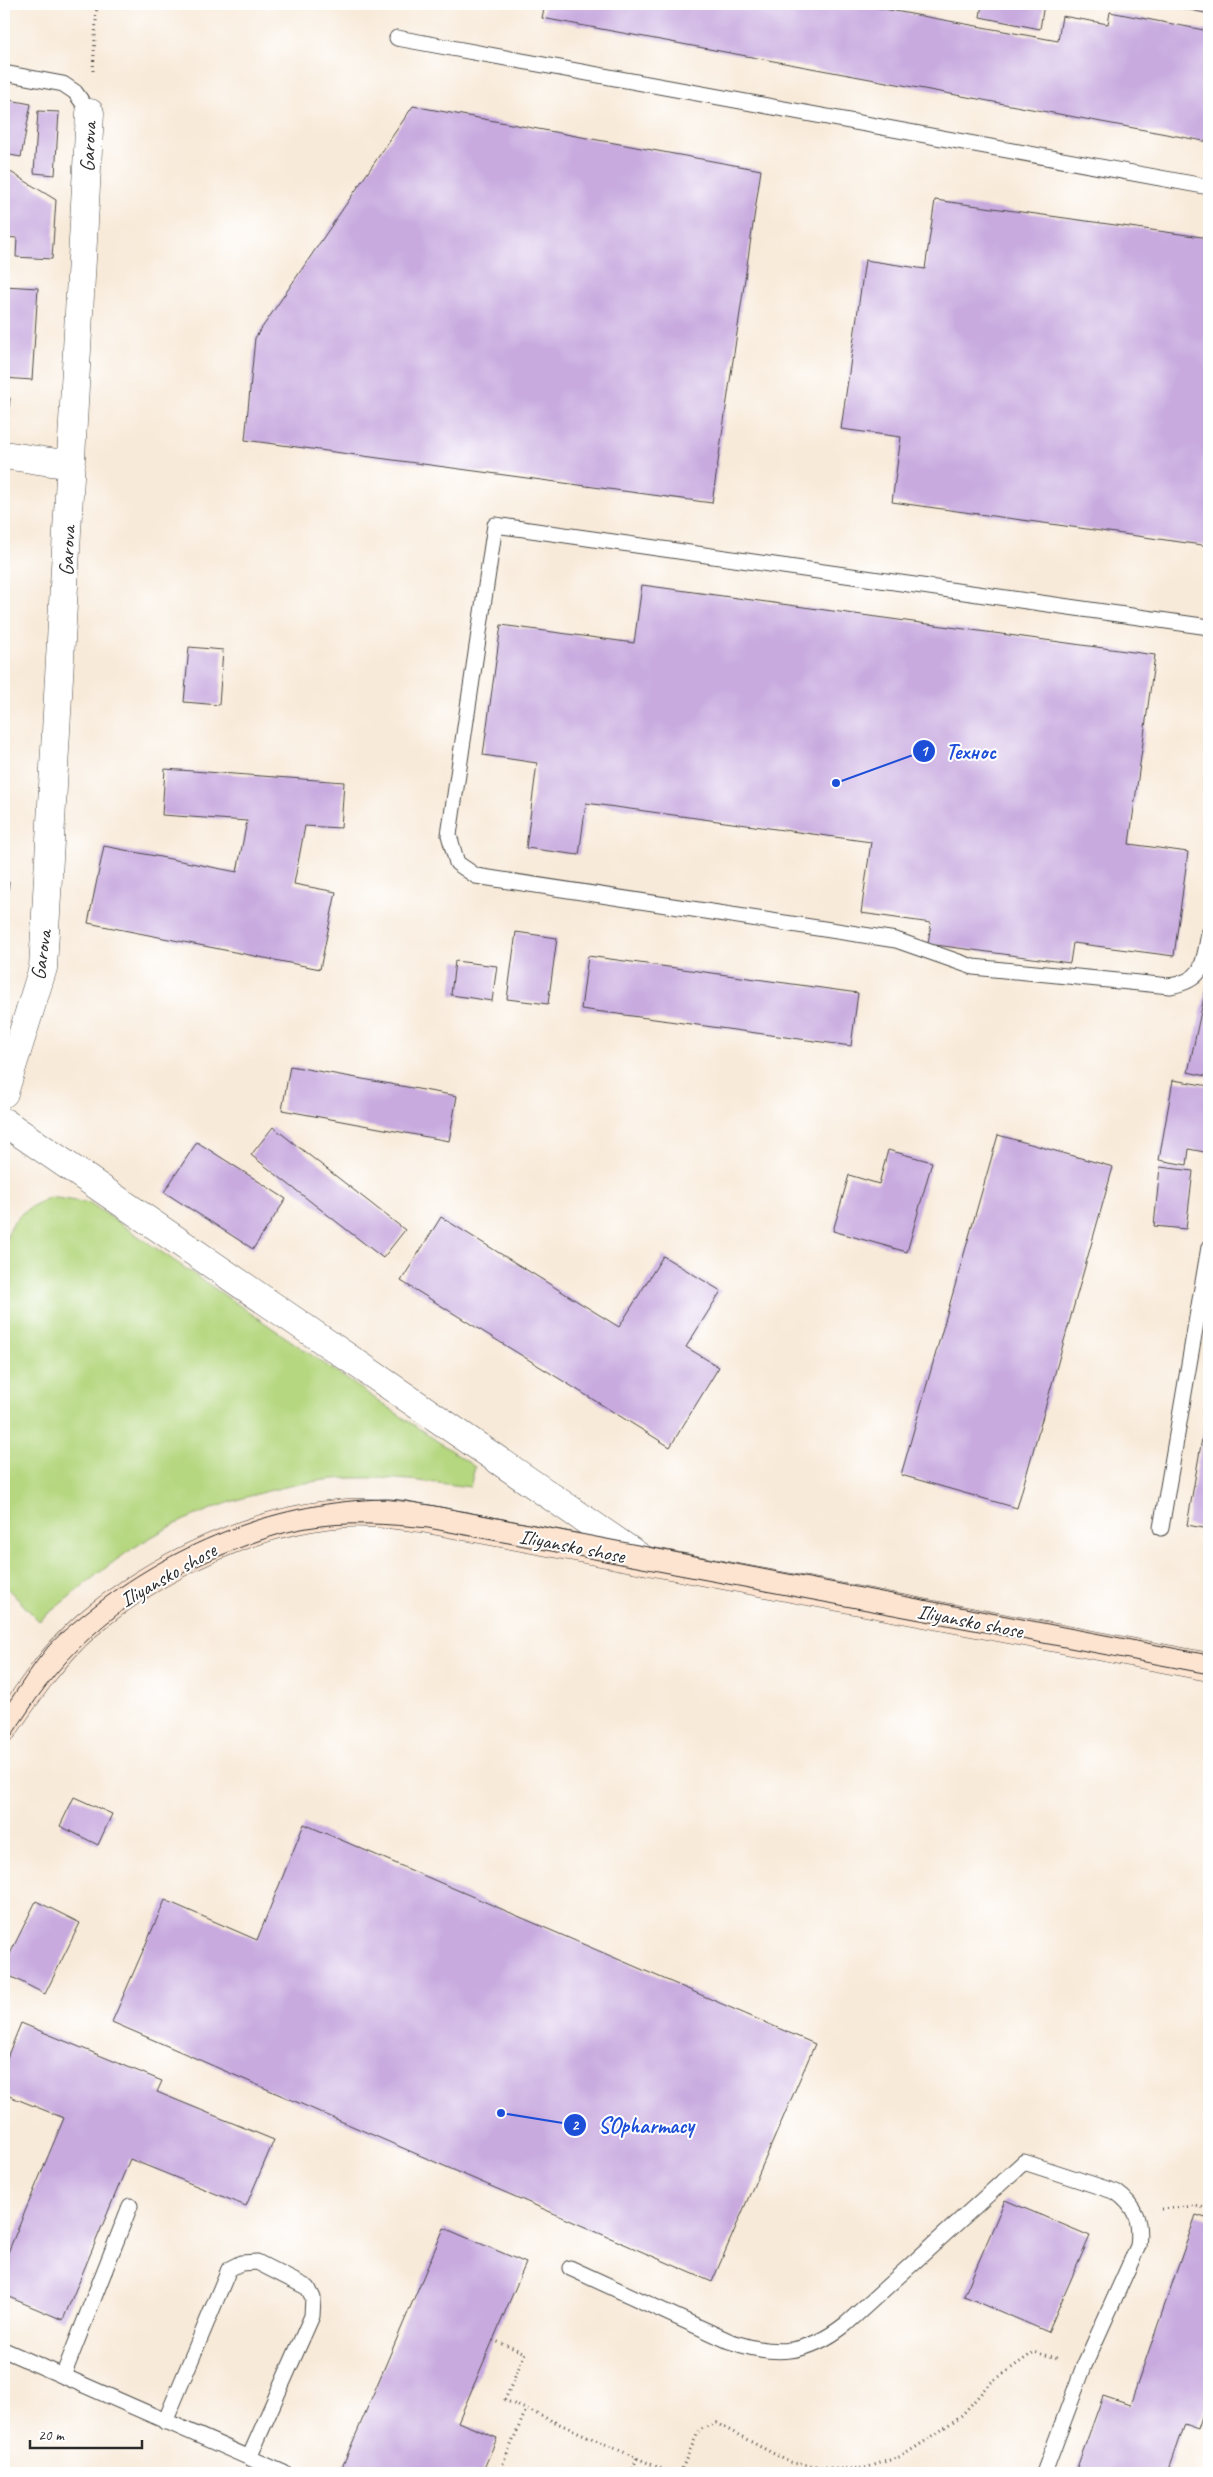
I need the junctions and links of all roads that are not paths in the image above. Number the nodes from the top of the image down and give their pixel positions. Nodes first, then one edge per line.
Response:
1 (397, 38) dead end
2 (4, 73) edge
3 (90, 113) joint
4 (1209, 187) edge
5 (4, 455) edge
6 (72, 465) junction
7 (1209, 627) edge
8 (1209, 933) edge
9 (4, 1092) edge
10 (4, 1122) edge
11 (1209, 1247) edge
12 (1161, 1528) dead end
13 (644, 1560) junction
14 (1209, 1667) edge
15 (4, 1728) edge
16 (130, 2206) dead end
17 (570, 2268) dead end
18 (4, 2350) edge
19 (63, 2376) junction
20 (165, 2422) junction
21 (249, 2458) junction
22 (284, 2473) edge
23 (1044, 2473) edge

1 - 4 lane
2 - 3 lane
3 - 6 street, Garova
5 - 6 street
6 - 9 street, Garova
7 - 8 lane
10 - 13 street
11 - 12 lane
13 - 14 street, Iliyansko shose
13 - 15 street, Iliyansko shose
16 - 19 lane
17 - 23 lane
18 - 19 lane
19 - 20 lane
20 - 21 lane
20 - 21 lane
21 - 22 lane

